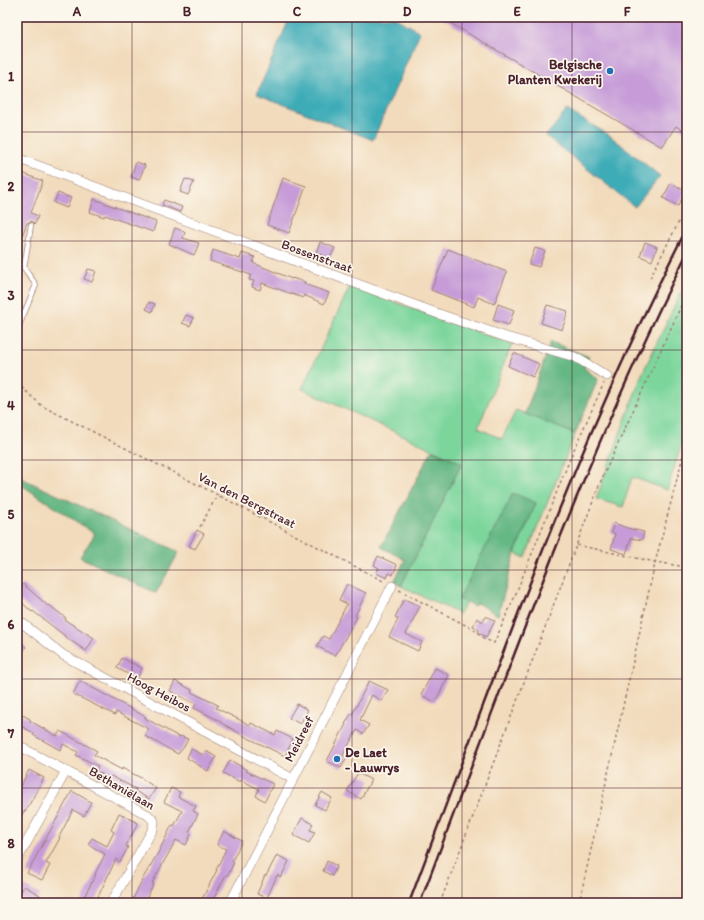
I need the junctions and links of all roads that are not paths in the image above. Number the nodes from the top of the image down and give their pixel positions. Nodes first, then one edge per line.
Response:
1 (17, 158) edge
2 (31, 225) dead end
3 (17, 330) edge
4 (607, 376) road end
5 (392, 586) road end
6 (17, 620) edge
7 (17, 745) edge
8 (66, 771) junction
9 (293, 779) junction
10 (17, 860) edge
11 (111, 903) edge
12 (230, 903) edge

1 - 4 street, Bossenstraat
2 - 3 lane
5 - 9 street, Meidreef
6 - 9 street, Hoog Heibos
7 - 8 street, Bethaniëlaan
8 - 10 street
8 - 11 street, Bethaniëlaan
9 - 12 street, Meidreef

